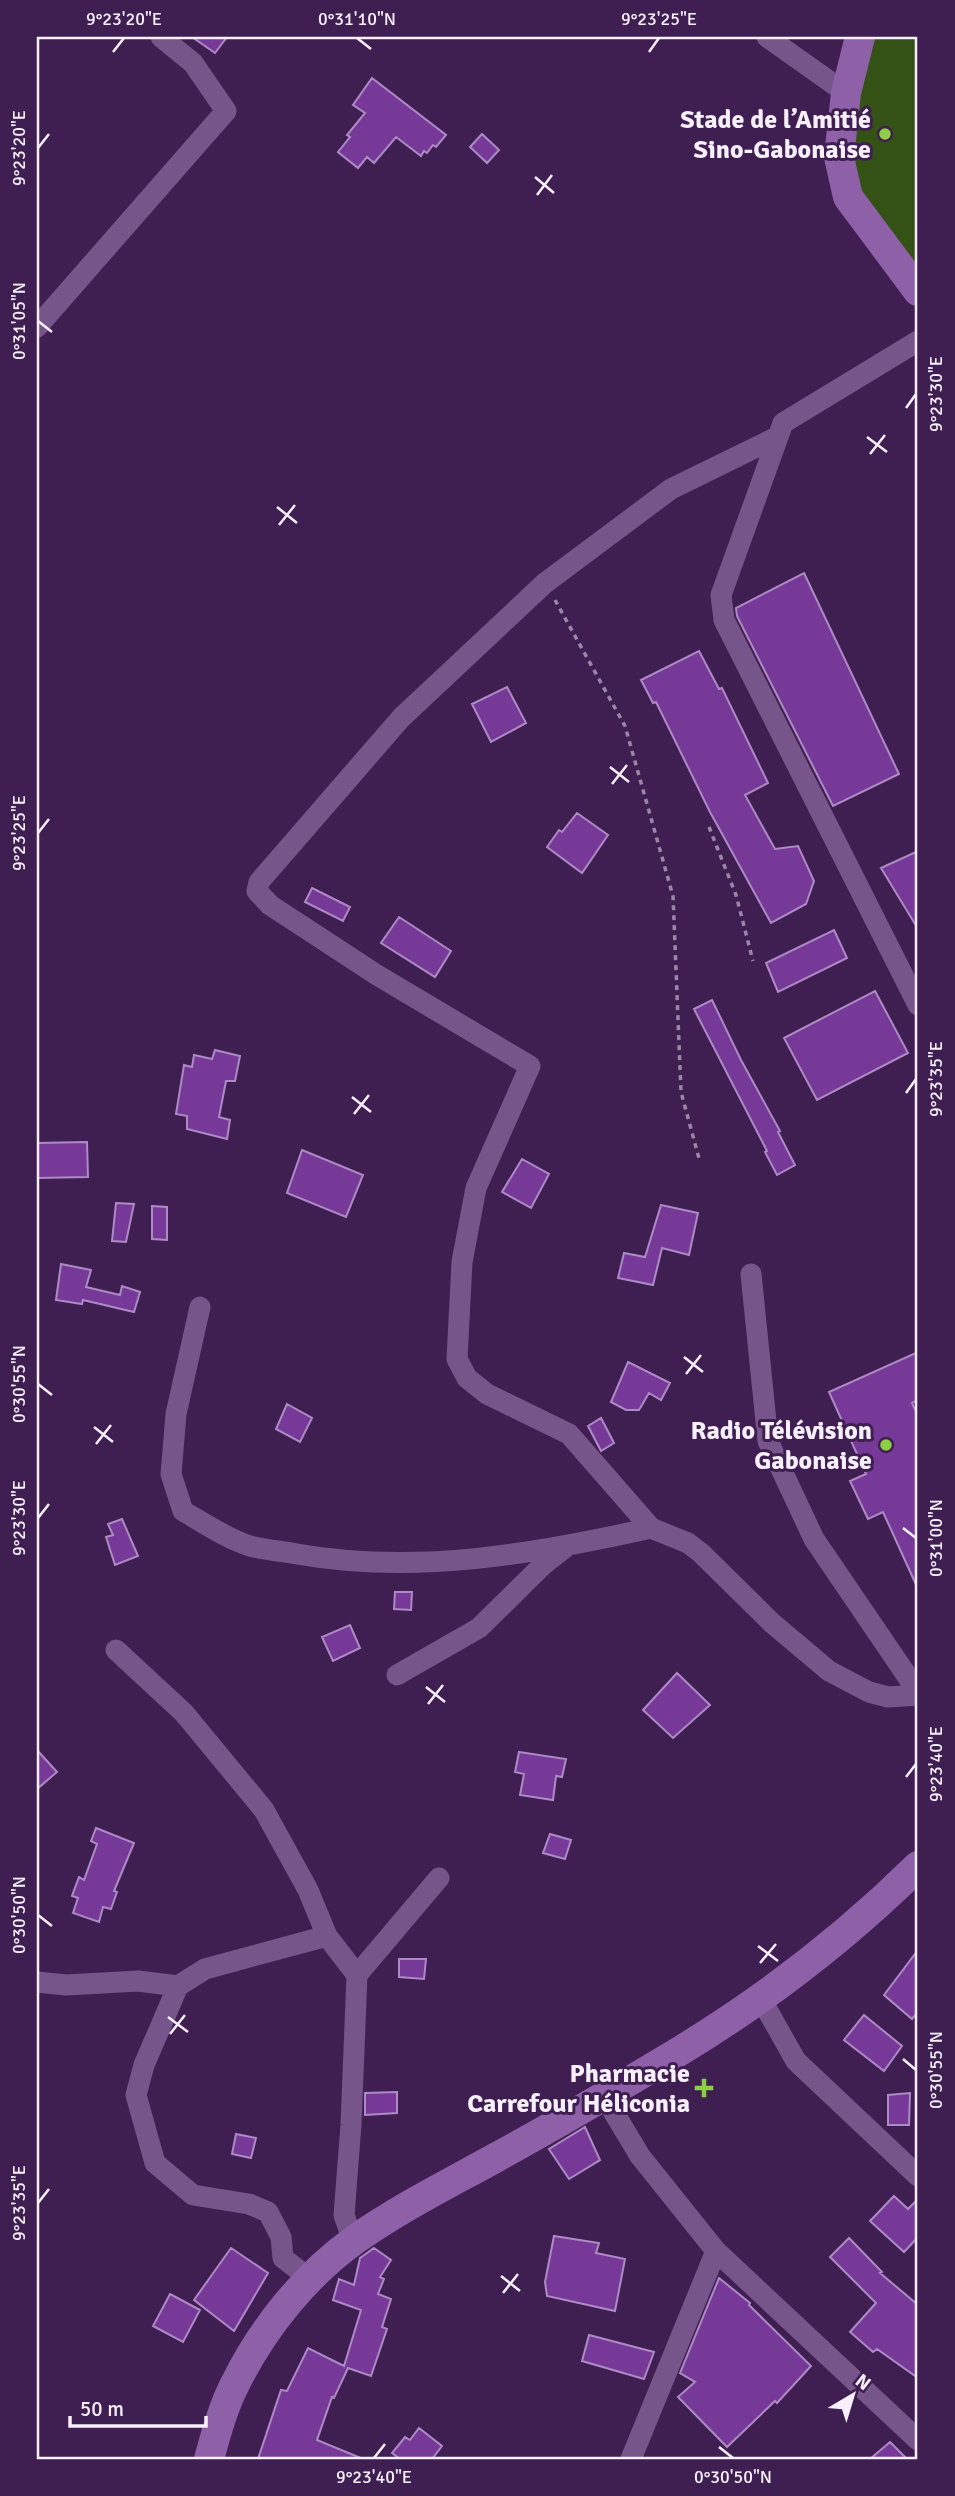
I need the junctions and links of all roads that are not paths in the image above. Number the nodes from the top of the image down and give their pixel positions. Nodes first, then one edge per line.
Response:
1 (161, 37) edge
2 (767, 37) edge
3 (860, 37) edge
4 (846, 93) junction
5 (918, 291) edge
6 (37, 327) edge
7 (918, 341) edge
8 (777, 437) junction
9 (918, 1004) edge
10 (751, 1274) dead end
11 (200, 1307) dead end
12 (651, 1528) junction
13 (567, 1546) junction
14 (116, 1650) dead end
15 (397, 1675) dead end
16 (918, 1694) edge
17 (918, 1840) edge
18 (918, 1866) edge
19 (439, 1878) dead end
20 (886, 1898) junction
21 (327, 1936) junction
22 (357, 1975) junction
23 (37, 1982) edge
24 (178, 1986) junction
25 (761, 1999) junction
26 (604, 2096) junction
27 (918, 2176) edge
28 (353, 2241) junction
29 (716, 2251) junction
30 (310, 2279) junction
31 (918, 2440) edge
32 (209, 2459) edge
33 (631, 2459) edge

1 - 6 street
2 - 4 street
3 - 4 street
4 - 5 street
7 - 8 street
8 - 9 street
8 - 12 street
10 - 16 street
11 - 13 street
12 - 13 street
12 - 16 street
13 - 15 street
14 - 21 street
17 - 20 street
18 - 20 street
19 - 22 street
20 - 25 street
21 - 22 street
21 - 24 street
22 - 28 street
23 - 24 street
24 - 30 street
25 - 26 street
25 - 27 street
26 - 28 street
26 - 29 street
28 - 30 street
29 - 31 street
29 - 33 street
30 - 32 street

